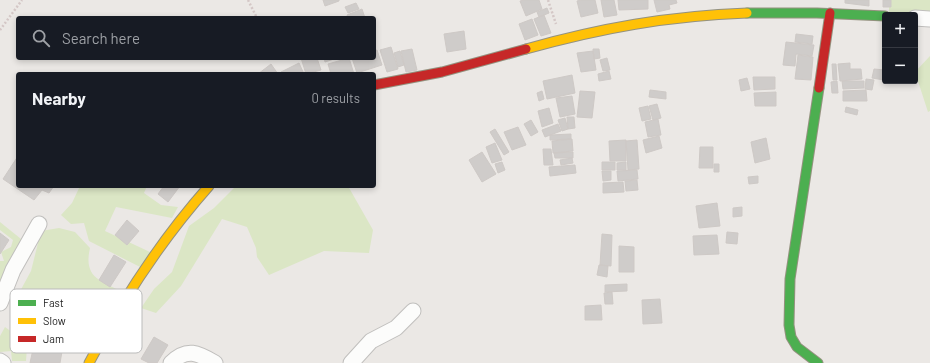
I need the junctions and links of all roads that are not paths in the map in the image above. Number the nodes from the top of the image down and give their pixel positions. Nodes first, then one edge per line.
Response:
1 (830, 13) junction
2 (882, 16) edge
3 (918, 18) edge
4 (930, 19) edge
5 (376, 85) edge
6 (207, 188) edge
7 (39, 224) dead end
8 (132, 289) edge
9 (0, 302) edge
10 (413, 311) dead end
11 (94, 353) edge
12 (0, 361) edge
13 (3, 363) edge
14 (89, 363) edge
15 (171, 363) edge
16 (215, 363) edge
17 (351, 363) edge
18 (818, 363) edge

1 - 2 street
1 - 5 street
1 - 18 street
3 - 4 street
6 - 8 street
7 - 9 street
10 - 17 street
11 - 14 street
12 - 13 street
15 - 16 street

